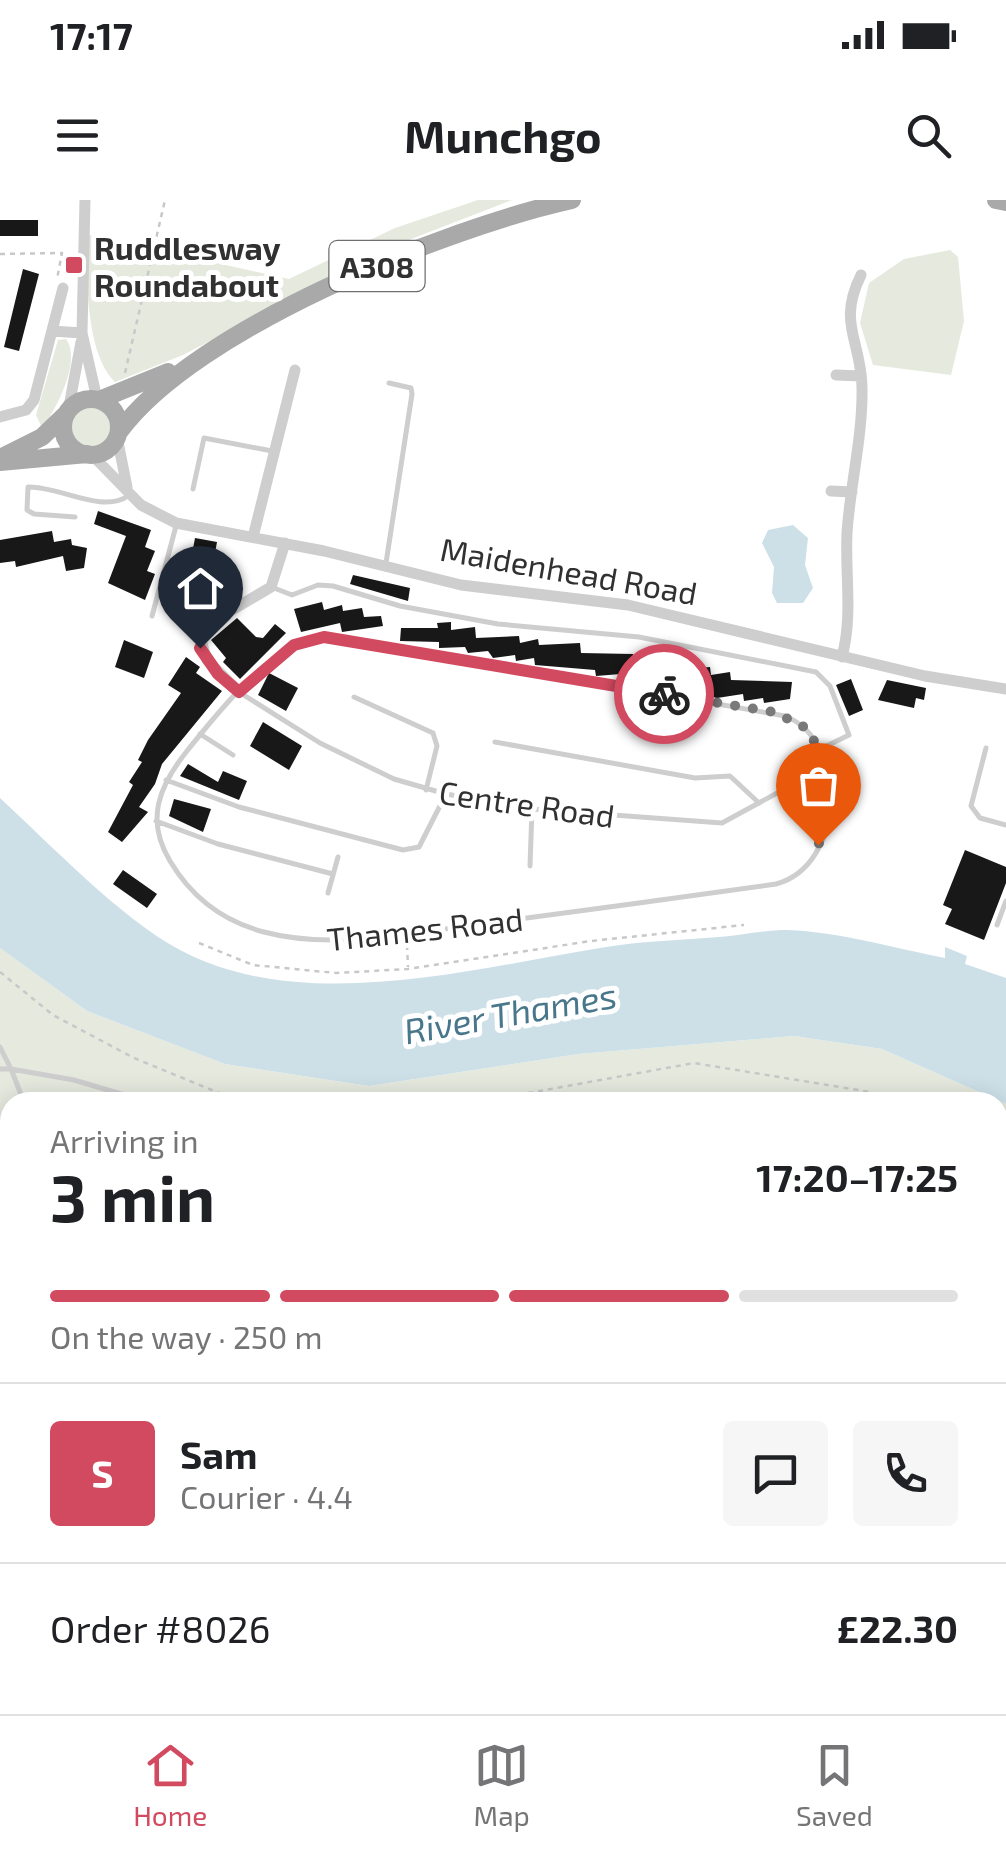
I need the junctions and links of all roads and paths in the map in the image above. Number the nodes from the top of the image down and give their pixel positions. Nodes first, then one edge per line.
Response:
1 (85, 200) edge
2 (165, 200) edge
3 (572, 200) edge
4 (996, 200) edge
5 (1006, 202) edge
6 (0, 254) edge
7 (59, 272) junction
8 (72, 272) dead end
9 (861, 275) dead end
10 (63, 288) joint
11 (52, 330) junction
12 (82, 332) junction
13 (194, 362) junction
14 (295, 370) dead end
15 (836, 376) dead end
16 (861, 376) junction
17 (389, 383) dead end
18 (127, 388) junction
19 (98, 400) junction
20 (66, 413) junction
21 (0, 417) edge
22 (118, 434) junction
23 (275, 451) junction
24 (90, 454) junction
25 (0, 460) edge
26 (193, 490) dead end
27 (831, 491) dead end
28 (852, 492) junction
29 (130, 494) junction
30 (75, 517) dead end
31 (176, 524) junction
32 (254, 537) junction
33 (285, 542) junction
34 (386, 566) junction
35 (271, 587) junction
36 (152, 616) dead end
37 (842, 657) junction
38 (1006, 689) edge
39 (239, 692) junction
40 (354, 697) dead end
41 (200, 734) junction
42 (495, 742) dead end
43 (986, 748) dead end
44 (818, 750) junction
45 (233, 754) dead end
46 (828, 778) junction
47 (166, 780) junction
48 (426, 790) junction
49 (446, 794) junction
50 (760, 803) junction
51 (532, 808) junction
52 (156, 822) junction
53 (1006, 825) edge
54 (338, 857) dead end
55 (530, 866) dead end
56 (333, 874) junction
57 (328, 893) dead end
58 (1006, 900) edge
59 (744, 925) dead end
60 (998, 925) dead end
61 (406, 934) junction
62 (199, 943) dead end
63 (408, 968) junction
64 (0, 972) edge
65 (0, 1047) edge
66 (11, 1068) junction
67 (0, 1069) edge
68 (20, 1092) edge
69 (114, 1092) edge
70 (217, 1092) edge
71 (534, 1092) edge
72 (870, 1092) edge

1 - 12 street
2 - 18 path
3 - 13 main road, A308
4 - 5 main road
6 - 7 path
7 - 8 path
7 - 10 path
9 - 16 street
10 - 11 street
11 - 12 street
11 - 21 street
12 - 19 street
12 - 20 street
13 - 18 main road, A308
13 - 22 main road, A308
14 - 23 street
15 - 16 street
16 - 28 street
17 - 34 lane
18 - 19 main road, A308
19 - 20 main road
19 - 22 main road
20 - 24 main road
20 - 25 main road
22 - 24 main road
22 - 29 street
23 - 26 lane
23 - 32 street
24 - 25 main road
24 - 29 street, Maidenhead Road
27 - 28 street
28 - 37 street
29 - 30 lane
29 - 31 street, Maidenhead Road
31 - 32 street, Maidenhead Road
31 - 36 lane
32 - 33 street, Maidenhead Road
33 - 34 street, Maidenhead Road
33 - 35 street
34 - 37 street, Maidenhead Road
35 - 39 street
35 - 44 lane
37 - 38 street, Maidenhead Road
39 - 41 lane
39 - 44 lane
39 - 48 lane, Centre Road
40 - 48 lane
41 - 45 lane
41 - 47 lane
42 - 50 lane
43 - 53 lane
44 - 46 lane
46 - 50 lane, Centre Road
46 - 61 lane, Thames Road
47 - 49 lane
47 - 52 lane
48 - 49 lane, Centre Road
49 - 51 lane, Centre Road
50 - 51 lane, Centre Road
51 - 55 lane
52 - 56 lane
52 - 61 lane, Thames Road
54 - 56 lane
56 - 57 lane
58 - 60 lane
59 - 63 path
61 - 63 path
62 - 63 path
64 - 70 path
65 - 66 lane
66 - 67 lane
66 - 68 lane
66 - 69 lane
71 - 72 path

